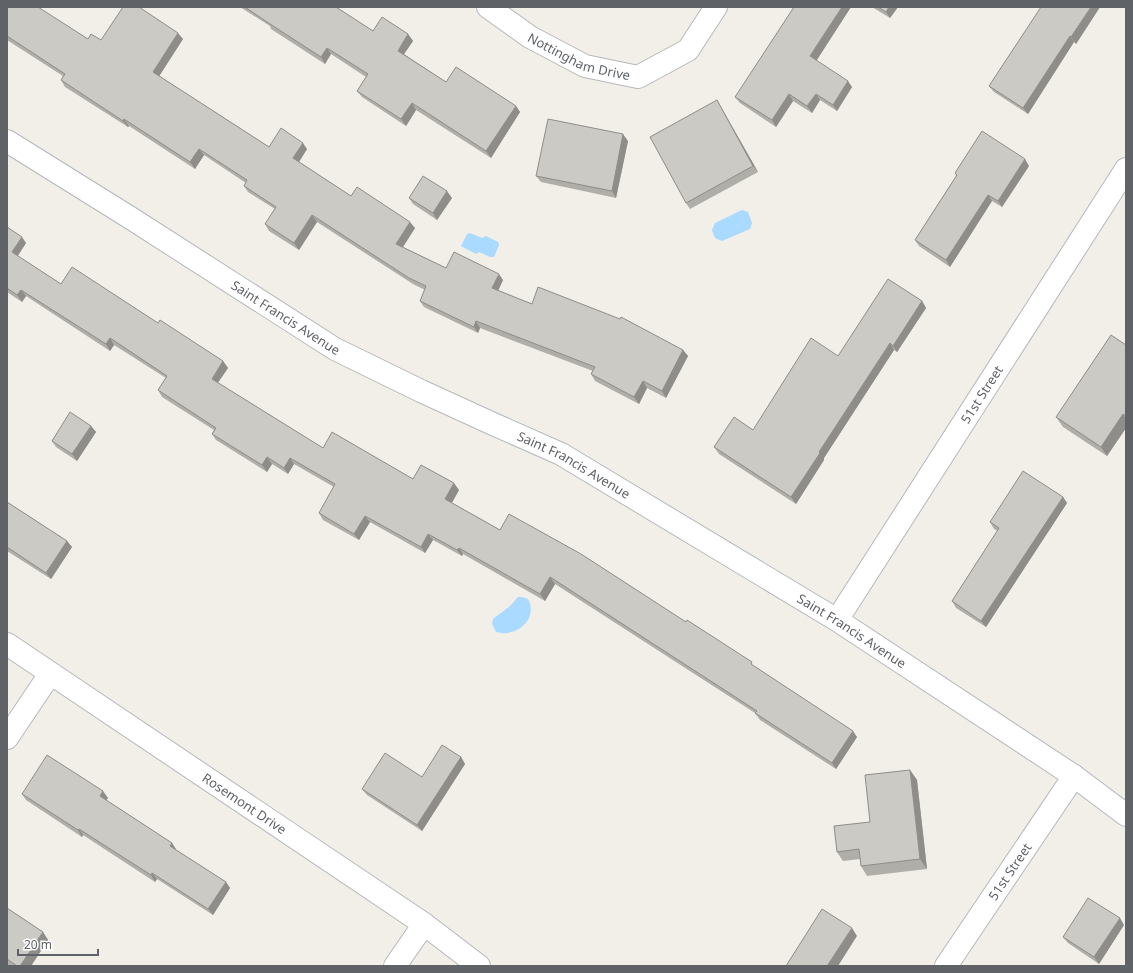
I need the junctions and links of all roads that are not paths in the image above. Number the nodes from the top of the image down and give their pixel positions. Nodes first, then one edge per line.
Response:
1 (488, 7) edge
2 (716, 7) edge
3 (7, 141) edge
4 (1126, 169) edge
5 (837, 620) junction
6 (7, 644) edge
7 (50, 674) junction
8 (7, 738) edge
9 (1074, 776) junction
10 (1126, 815) edge
11 (424, 924) junction
12 (395, 966) edge
13 (479, 966) edge
14 (946, 966) edge

1 - 2 street, Nottingham Drive
3 - 5 street, Saint Francis Avenue
4 - 5 street, 51st Street
5 - 9 street, Saint Francis Avenue
6 - 7 street, Rosemont Drive
7 - 8 street
7 - 11 street, Rosemont Drive
9 - 10 street, Saint Francis Avenue
9 - 14 street, 51st Street
11 - 12 street
11 - 13 street, Rosemont Drive

